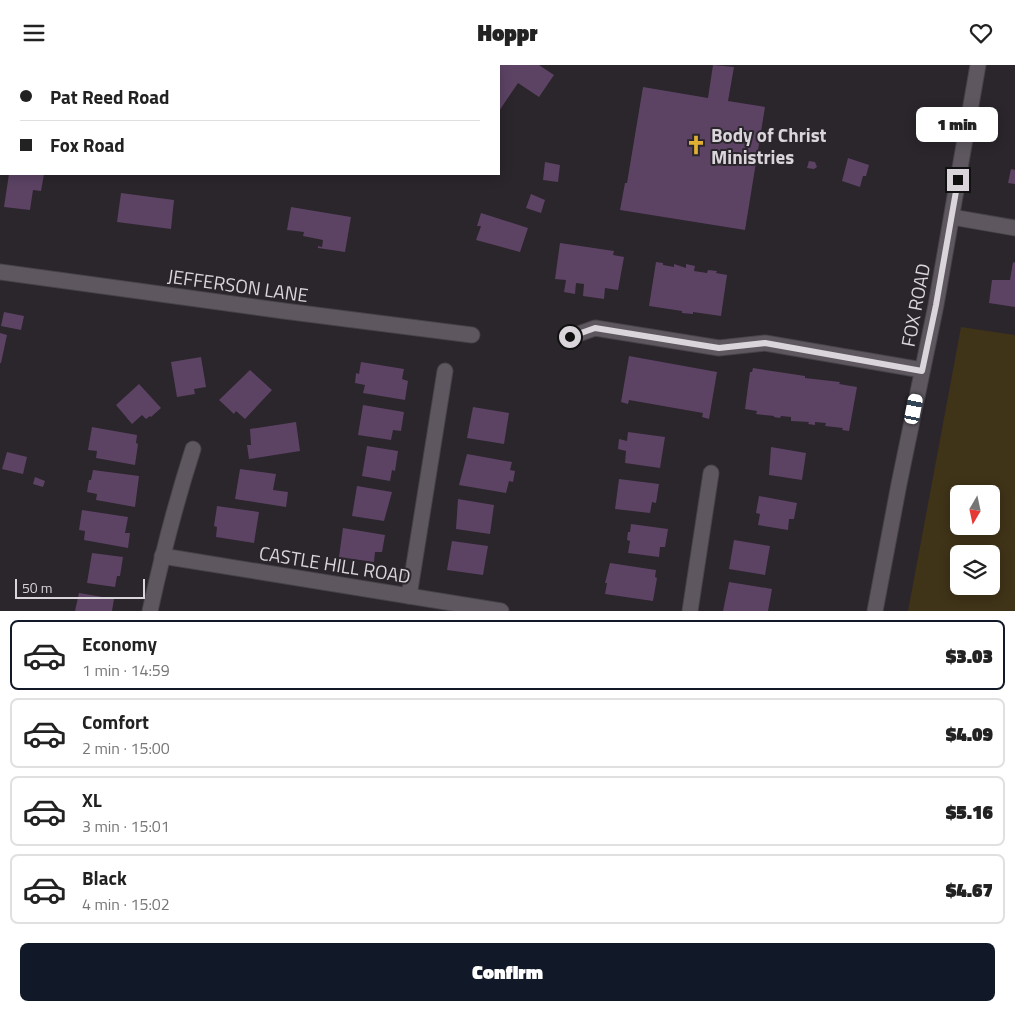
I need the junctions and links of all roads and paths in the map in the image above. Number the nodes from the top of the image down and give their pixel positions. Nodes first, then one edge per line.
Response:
1 (978, 65) edge
2 (952, 217) junction
3 (1015, 228) edge
4 (0, 272) edge
5 (472, 335) dead end
6 (570, 337) dead end
7 (445, 371) dead end
8 (922, 371) junction
9 (193, 449) dead end
10 (711, 473) dead end
11 (162, 556) junction
12 (409, 596) junction
13 (150, 611) edge
14 (501, 611) edge
15 (690, 611) edge
16 (875, 611) edge

1 - 2 street, FOX ROAD
2 - 3 street
2 - 8 street, FOX ROAD
4 - 5 street, JEFFERSON LANE
6 - 8 street
7 - 12 street
8 - 16 street, FOX ROAD
9 - 11 street
10 - 15 street
11 - 12 street, CASTLE HILL ROAD
11 - 13 street
12 - 14 street, CASTLE HILL ROAD

